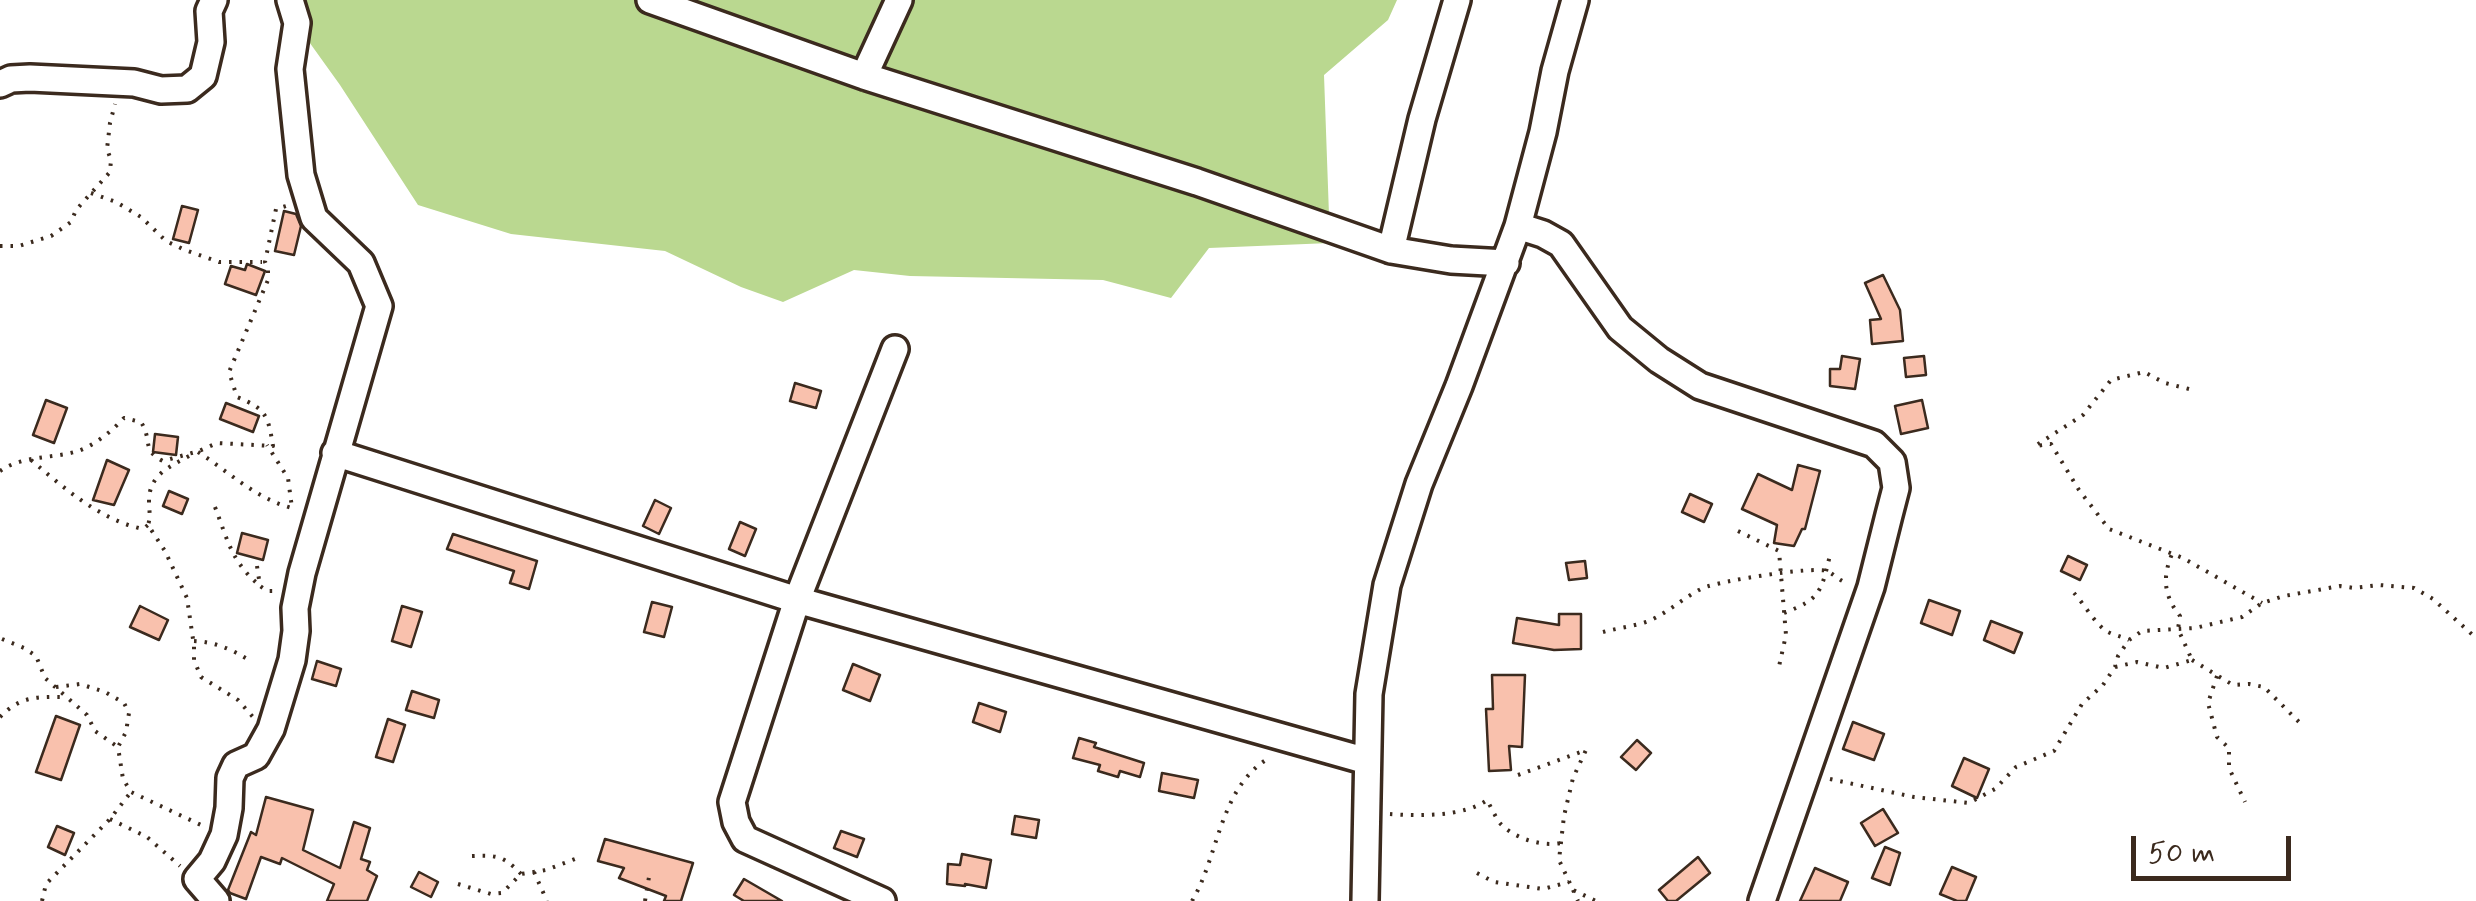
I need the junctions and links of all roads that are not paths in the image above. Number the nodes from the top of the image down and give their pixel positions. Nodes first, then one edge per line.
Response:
1 (214, 0) edge
2 (290, 0) edge
3 (650, 0) edge
4 (900, 0) edge
5 (1457, 0) edge
6 (1575, 0) edge
7 (864, 76) junction
8 (0, 84) edge
9 (1518, 226) junction
10 (1391, 250) junction
11 (1506, 262) junction
12 (895, 349) dead end
13 (335, 453) junction
14 (797, 600) junction
15 (1367, 760) junction
16 (216, 901) edge
17 (882, 901) edge
18 (1365, 901) edge
19 (1762, 901) edge

1 - 8 street
2 - 13 street
3 - 7 street
4 - 7 street
5 - 10 street
6 - 9 street
7 - 10 street
9 - 11 street
9 - 19 street
10 - 11 street
11 - 15 street
12 - 14 street
13 - 14 street
13 - 16 street
14 - 15 street
14 - 17 street
15 - 18 street

